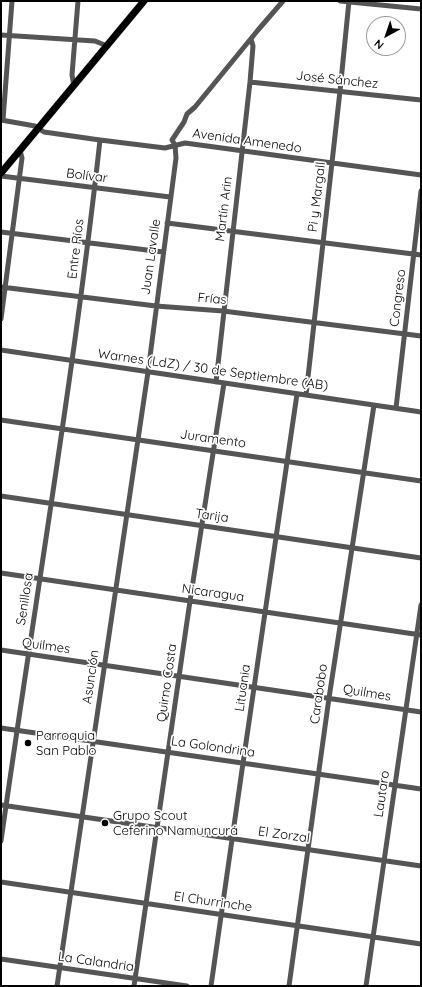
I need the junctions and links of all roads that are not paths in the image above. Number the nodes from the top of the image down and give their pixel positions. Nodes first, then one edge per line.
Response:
1 (12, 1) edge
2 (78, 1) edge
3 (144, 1) edge
4 (283, 1) edge
5 (340, 1) edge
6 (349, 1) edge
7 (421, 9) edge
8 (1, 35) edge
9 (10, 36) junction
10 (251, 38) junction
11 (76, 40) junction
12 (106, 46) junction
13 (250, 82) junction
14 (74, 86) junction
15 (340, 91) junction
16 (421, 100) edge
17 (2, 120) edge
18 (38, 129) junction
19 (100, 140) junction
20 (175, 145) junction
21 (20, 150) junction
22 (242, 151) junction
23 (332, 163) junction
24 (1, 173) edge
25 (421, 175) edge
26 (1, 176) edge
27 (19, 179) junction
28 (95, 188) junction
29 (421, 191) edge
30 (170, 197) junction
31 (167, 223) junction
32 (232, 231) junction
33 (1, 232) edge
34 (12, 233) junction
35 (87, 243) junction
36 (323, 243) junction
37 (163, 252) junction
38 (414, 254) junction
39 (421, 255) edge
40 (3, 287) edge
41 (81, 297) junction
42 (156, 306) junction
43 (223, 310) junction
44 (1, 319) edge
45 (314, 323) junction
46 (404, 334) junction
47 (421, 336) edge
48 (1, 350) edge
49 (73, 361) junction
50 (148, 372) junction
51 (216, 382) junction
52 (224, 383) junction
53 (297, 394) junction
54 (306, 395) junction
55 (374, 405) junction
56 (396, 408) junction
57 (421, 412) edge
58 (1, 420) edge
59 (62, 428) junction
60 (138, 440) junction
61 (213, 450) junction
62 (288, 462) junction
63 (364, 473) junction
64 (421, 481) edge
65 (1, 496) edge
66 (51, 504) junction
67 (126, 515) junction
68 (202, 526) junction
69 (277, 536) junction
70 (353, 548) junction
71 (421, 558) edge
72 (1, 573) edge
73 (39, 579) junction
74 (116, 590) junction
75 (190, 601) junction
76 (421, 605) edge
77 (265, 612) junction
78 (341, 623) junction
79 (419, 635) edge
80 (1, 650) edge
81 (28, 654) junction
82 (104, 665) junction
83 (179, 677) junction
84 (254, 688) junction
85 (329, 698) junction
86 (405, 710) junction
87 (421, 712) edge
88 (1, 728) edge
89 (17, 730) junction
90 (93, 741) junction
91 (168, 752) junction
92 (242, 763) junction
93 (319, 774) junction
94 (395, 785) junction
95 (421, 789) edge
96 (4, 805) edge
97 (82, 816) junction
98 (157, 828) junction
99 (232, 838) junction
100 (1, 841) edge
101 (308, 850) junction
102 (384, 861) junction
103 (421, 866) edge
104 (1, 882) edge
105 (71, 892) junction
106 (146, 904) junction
107 (222, 914) junction
108 (297, 926) junction
109 (373, 936) junction
110 (421, 944) edge
111 (1, 959) edge
112 (60, 967) junction
113 (135, 978) junction
114 (57, 986) edge
115 (134, 986) edge
116 (187, 986) edge
117 (211, 986) edge
118 (289, 986) edge
119 (366, 986) edge

1 - 9 street
2 - 11 street
3 - 12 main road
4 - 10 street
5 - 6 street
6 - 7 street
6 - 15 street, Pi y Margall
8 - 9 street
9 - 11 street
9 - 17 street
10 - 13 street, Martín Arin
10 - 20 street, Juan Lavalle
11 - 12 street
11 - 14 street
12 - 14 main road
13 - 15 street, José Sánchez
13 - 22 street, Martín Arin
14 - 18 main road
15 - 16 street, José Sánchez
15 - 23 street, Pi y Margall
17 - 18 street, Avenida Amenedo
18 - 19 street, Avenida Amenedo
18 - 21 main road
19 - 20 street, Avenida Amenedo
19 - 28 street, Entre Ríos
20 - 22 street, Avenida Amenedo
20 - 30 street, Juan Lavalle
21 - 24 main road
21 - 27 street
22 - 23 street, Avenida Amenedo
22 - 32 street, Martín Arin
23 - 25 street, Avenida Amenedo
23 - 36 street, Pi y Margall
26 - 27 street, Bolívar
27 - 28 street, Bolívar
27 - 34 street
28 - 30 street, Bolívar
28 - 35 street, Entre Ríos
29 - 38 street, Congreso
30 - 31 street, Juan Lavalle
31 - 32 street
31 - 37 street, Juan Lavalle
32 - 36 street
32 - 43 street, Martín Arin
33 - 34 street
34 - 35 street
34 - 40 street
35 - 37 street
35 - 41 street, Entre Ríos
36 - 38 street
36 - 45 street, Pi y Margall
37 - 42 street, Juan Lavalle
38 - 39 street
38 - 46 street, Congreso
40 - 41 street, Frías
40 - 44 street
41 - 42 street, Frías
41 - 49 street, Entre Ríos
42 - 43 street, Frías
42 - 50 street, Juan Lavalle
43 - 45 street, Frías
43 - 51 street, Martín Arin
45 - 46 street, Frías
45 - 54 street, Pi y Margall
46 - 47 street, Frías
46 - 56 street, Congreso
48 - 49 street, Warnes (LdZ) / 30 de Septiembre (AB)
49 - 50 street, Warnes (LdZ) / 30 de Septiembre (AB)
49 - 59 street, Senillosa
50 - 51 street, Warnes (LdZ) / 30 de Septiembre (AB)
50 - 60 street, Asunción
51 - 52 street, Warnes (LdZ) / 30 de Septiembre (AB)
52 - 53 street, Warnes (LdZ) / 30 de Septiembre (AB)
52 - 61 street, Quirno Costa
53 - 54 street, Warnes (LdZ) / 30 de Septiembre (AB)
53 - 62 street, Lituania
54 - 55 street, Warnes (LdZ) / 30 de Septiembre (AB)
55 - 56 street, Warnes (LdZ) / 30 de Septiembre (AB)
55 - 63 street, Carabobo
56 - 57 street, Warnes (LdZ) / 30 de Septiembre (AB)
58 - 59 street, Juramento
59 - 60 street, Juramento
59 - 66 street, Senillosa
60 - 61 street, Juramento
60 - 67 street, Asunción
61 - 62 street, Juramento
61 - 68 street, Quirno Costa
62 - 63 street, Juramento
62 - 69 street, Lituania
63 - 64 street, Juramento
63 - 70 street, Carabobo
65 - 66 street, Tarija
66 - 67 street, Tarija
66 - 73 street, Senillosa
67 - 68 street, Tarija
67 - 74 street, Asunción
68 - 69 street, Tarija
68 - 75 street, Quirno Costa
69 - 70 street, Tarija
69 - 77 street, Lituania
70 - 71 street, Tarija
70 - 78 street, Carabobo
72 - 73 street, Nicaragua
73 - 74 street, Nicaragua
73 - 81 street, Senillosa
74 - 75 street, Nicaragua
74 - 82 street, Asunción
75 - 77 street, Nicaragua
75 - 83 street, Quirno Costa
76 - 79 street, Lautaro
77 - 78 street, Nicaragua
77 - 84 street, Lituania
78 - 79 street, Nicaragua
78 - 85 street, Carabobo
79 - 86 street, Lautaro
80 - 81 street, Quilmes
81 - 82 street, Quilmes
81 - 89 street, Senillosa
82 - 83 street, Quilmes
82 - 90 street, Asunción
83 - 84 street, Quilmes
83 - 91 street, Quirno Costa
84 - 85 street, Quilmes
84 - 92 street, Lituania
85 - 86 street, Quilmes
85 - 93 street, Carabobo
86 - 87 street, Quilmes
86 - 94 street, Lautaro
88 - 89 street, La Golondrina
89 - 90 street, La Golondrina
89 - 96 street, Senillosa
90 - 91 street, La Golondrina
90 - 97 street, Asunción
91 - 92 street, La Golondrina
91 - 98 street, Quirno Costa
92 - 93 street, La Golondrina
92 - 99 street, Lituania
93 - 94 street, La Golondrina
93 - 101 street, Carabobo
94 - 95 street, La Golondrina
94 - 102 street, Lautaro
96 - 97 street, El Zorzal
96 - 100 street, Senillosa
97 - 98 street, El Zorzal
97 - 105 street, Asunción
98 - 99 street, El Zorzal
98 - 106 street, Quirno Costa
99 - 101 street, El Zorzal
99 - 107 street, Lituania
101 - 102 street, El Zorzal
101 - 108 street, Carabobo
102 - 103 street, El Zorzal
102 - 109 street, Lautaro
104 - 105 street, El Churrinche
105 - 106 street, El Churrinche
105 - 112 street, Asunción
106 - 107 street, El Churrinche
106 - 113 street, Quirno Costa
107 - 108 street, El Churrinche
107 - 117 street, Lituania
108 - 109 street, El Churrinche
108 - 118 street, Carabobo
109 - 110 street, El Churrinche
109 - 119 street, Lautaro
111 - 112 street, La Calandria
112 - 113 street, La Calandria
112 - 114 street, Asunción
113 - 115 street, Quirno Costa
113 - 116 street, La Calandria

